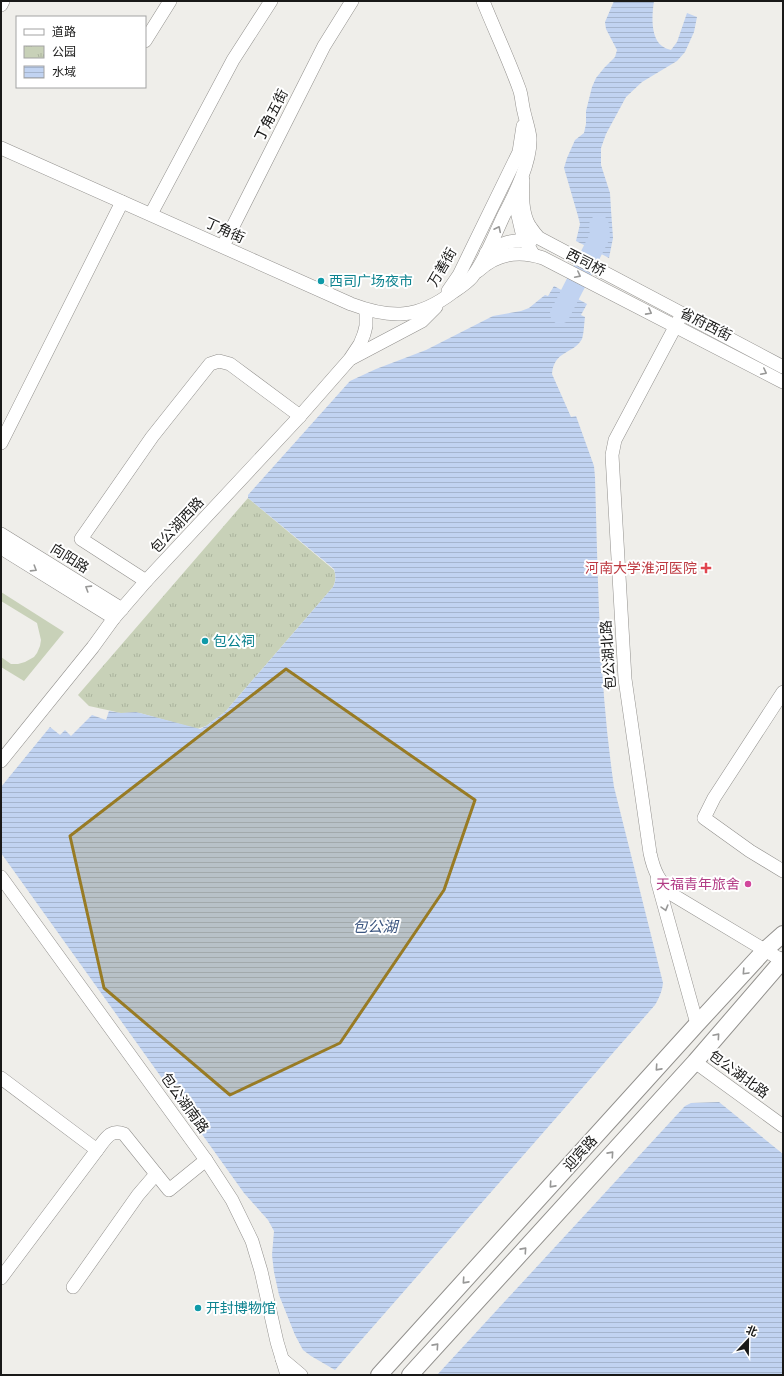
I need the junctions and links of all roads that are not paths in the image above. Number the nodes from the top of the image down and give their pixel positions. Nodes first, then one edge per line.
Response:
1 (3, 1) edge
2 (170, 1) edge
3 (271, 1) edge
4 (483, 1) edge
5 (349, 2) edge
6 (1, 5) edge
7 (146, 39) edge
8 (524, 113) junction
9 (1, 148) edge
10 (519, 152) junction
11 (525, 166) junction
12 (514, 194) junction
13 (122, 202) junction
14 (151, 214) junction
15 (525, 240) junction
16 (548, 243) junction
17 (223, 246) junction
18 (486, 254) junction
19 (538, 256) junction
20 (465, 276) junction
21 (619, 280) joint
22 (614, 294) joint
23 (440, 302) junction
24 (366, 310) junction
25 (682, 314) junction
26 (675, 326) junction
27 (350, 359) junction
28 (783, 367) edge
29 (783, 382) edge
30 (300, 416) junction
31 (1, 443) edge
32 (1, 534) edge
33 (1, 548) edge
34 (146, 581) junction
35 (118, 613) junction
36 (783, 692) edge
37 (1, 761) edge
38 (654, 870) junction
39 (783, 871) edge
40 (1, 877) edge
41 (783, 934) edge
42 (765, 950) junction
43 (783, 960) edge
44 (697, 1024) junction
45 (695, 1062) junction
46 (1, 1078) edge
47 (783, 1126) edge
48 (97, 1150) junction
49 (206, 1160) junction
50 (156, 1174) junction
51 (1, 1278) edge
52 (73, 1287) dead end
53 (282, 1359) junction
54 (287, 1375) edge
55 (301, 1375) edge
56 (380, 1375) edge
57 (410, 1375) edge

1 - 6 street
2 - 7 street
3 - 14 street
4 - 8 street, 万善街
5 - 17 street, 丁角五街
8 - 10 street, 万善街
8 - 11 street, 万善街
9 - 13 street, 丁角街
10 - 12 street
10 - 20 street, 万善街
11 - 12 street, 万善街
11 - 16 street
12 - 15 street
18 -> 12 street, 万善街
13 - 14 street, 丁角街
13 - 31 street
14 - 17 street, 丁角街
15 - 16 street
15 - 18 street
15 - 19 street
16 - 21 street, 西司桥
17 - 24 street, 丁角街
18 - 20 street
19 - 20 street
19 -> 22 street, 西司桥
20 - 23 street, 万善街
21 - 25 street, 省府西街
22 -> 26 street, 省府西街
23 - 24 street, 丁角街
23 - 27 street, 万善街
24 - 27 street, 包公湖西路
25 - 26 street, 包公湖北路
25 - 28 street, 省府西街
26 -> 29 street, 省府西街
26 - 38 street, 包公湖北路
27 - 30 street, 包公湖西路
30 - 34 street, 包公湖西路
30 - 34 street
35 -> 32 street, 向阳路
33 -> 35 street, 向阳路
34 - 35 street, 包公湖西路
35 - 37 street, 包公湖西路
36 - 39 street
38 - 42 street, 包公湖北路
38 -> 44 street
40 - 49 street, 包公湖南路
41 - 42 main road, 迎宾路
42 - 43 street, 包公湖北路
42 -> 44 main road, 迎宾路
45 -> 43 main road, 迎宾路
44 -> 56 main road, 迎宾路
45 - 47 street, 包公湖北路
57 -> 45 main road, 迎宾路
46 - 48 street
48 - 50 street
48 - 51 street
49 - 50 street
49 - 53 street, 包公湖南路
50 - 52 street
53 - 54 street, 包公湖南路
53 - 55 street

